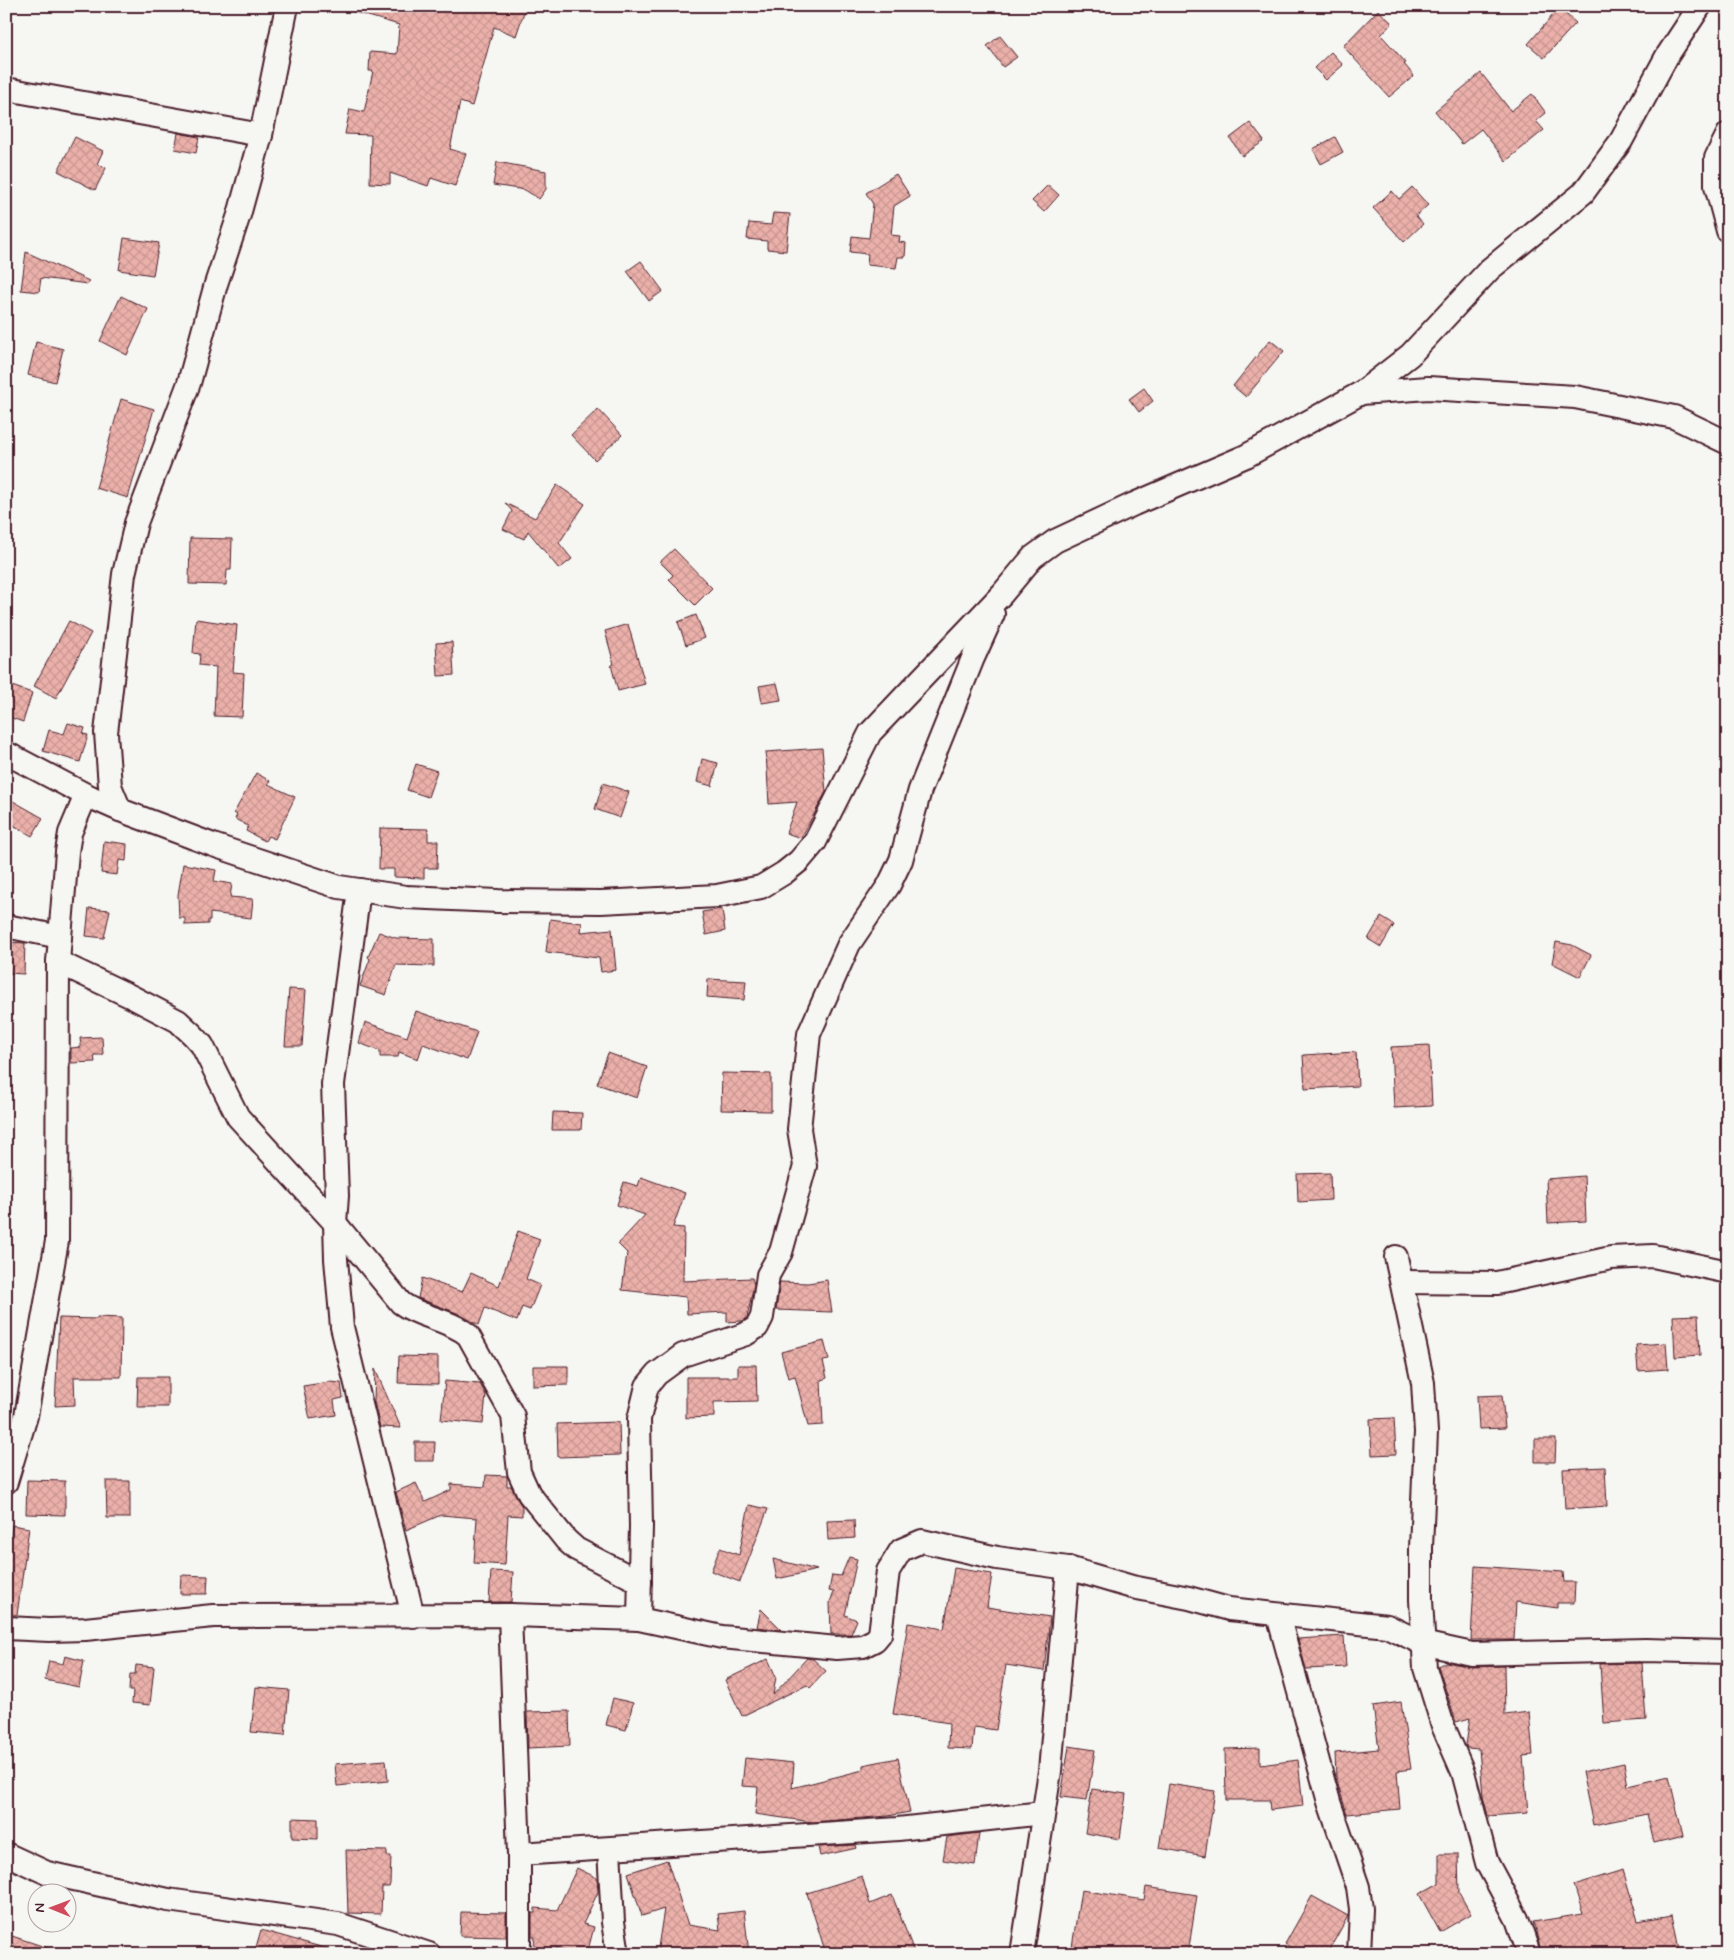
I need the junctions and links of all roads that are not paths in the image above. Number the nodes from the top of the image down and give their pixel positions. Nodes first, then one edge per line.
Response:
1 (287, 6) edge
2 (1700, 6) edge
3 (6, 89) edge
4 (1728, 134) edge
5 (261, 136) junction
6 (1728, 230) edge
7 (1361, 393) junction
8 (1728, 443) edge
9 (1002, 594) junction
10 (6, 753) edge
11 (86, 795) junction
12 (120, 810) junction
13 (358, 890) junction
14 (6, 926) edge
15 (60, 937) junction
16 (58, 962) junction
17 (335, 1223) junction
18 (1396, 1257) dead end
19 (1728, 1272) edge
20 (1402, 1282) junction
21 (16, 1415) edge
22 (6, 1482) edge
23 (1068, 1568) junction
24 (640, 1582) junction
25 (510, 1615) junction
26 (1278, 1615) junction
27 (413, 1616) junction
28 (639, 1619) junction
29 (6, 1628) edge
30 (1422, 1643) junction
31 (1728, 1652) edge
32 (1043, 1813) junction
33 (609, 1849) junction
34 (6, 1854) edge
35 (519, 1854) junction
36 (428, 1954) edge
37 (519, 1954) edge
38 (618, 1954) edge
39 (1022, 1954) edge
40 (1359, 1954) edge
41 (1529, 1954) edge

1 - 5 street
2 - 7 street
3 - 5 street
4 - 6 street
5 - 12 street
7 - 8 street
7 - 9 street
9 - 13 street
9 - 24 street
10 - 11 street
11 - 12 street
11 - 15 street
12 - 13 street
13 - 17 street
14 - 15 street
15 - 16 street
16 - 17 street
16 - 21 street
17 - 24 street
17 - 27 street
18 - 20 street
19 - 20 street
20 - 30 street
21 - 22 street
23 - 26 street
23 - 28 street
23 - 32 street
24 - 28 street
25 - 27 street
25 - 28 street
25 - 35 street
26 - 30 street
26 - 40 street
27 - 29 street
30 - 31 street
30 - 41 street
32 - 33 street
32 - 39 street
33 - 35 street
33 - 38 street
34 - 36 street
35 - 37 street

